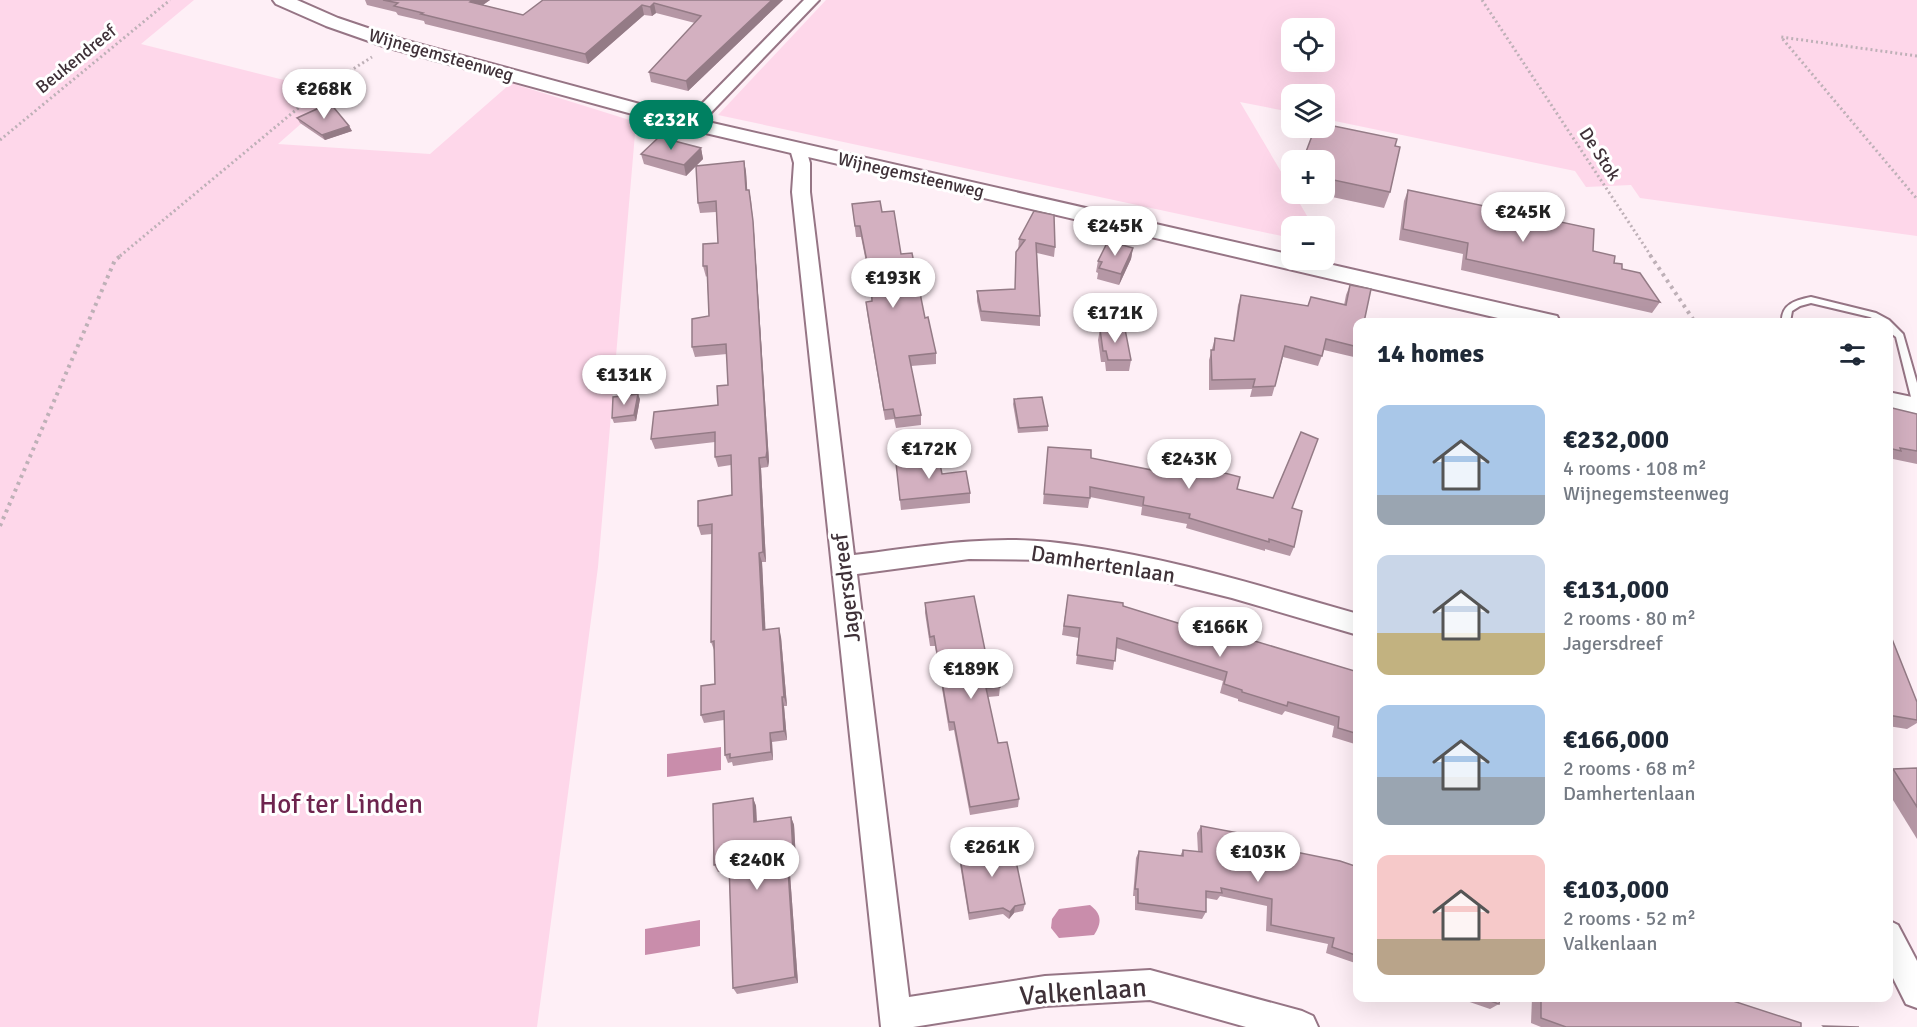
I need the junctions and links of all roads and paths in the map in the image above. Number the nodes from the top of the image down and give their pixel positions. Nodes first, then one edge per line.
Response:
1 (170, 0) edge
2 (282, 0) edge
3 (812, 0) edge
4 (1482, 0) edge
5 (393, 43) junction
6 (1917, 56) edge
7 (691, 124) junction
8 (0, 140) edge
9 (798, 149) junction
10 (1917, 199) edge
11 (1531, 318) edge
12 (1692, 318) edge
13 (1785, 318) edge
14 (1878, 318) edge
15 (1893, 330) edge
16 (1917, 400) edge
17 (1893, 402) edge
18 (1917, 408) edge
19 (0, 526) edge
20 (843, 566) junction
21 (1353, 624) edge
22 (1893, 945) edge
23 (1917, 993) edge
24 (897, 1020) edge
25 (1302, 1027) edge

1 - 8 path, Beukendreef
2 - 5 street, Wijnegemsteenweg
3 - 7 street
4 - 12 path, De Stok
5 - 7 street, Wijnegemsteenweg
5 - 19 path
6 - 10 path
7 - 9 street, Wijnegemsteenweg
9 - 11 street, Wijnegemsteenweg
9 - 20 street, Jagersdreef
13 - 14 lane
15 - 16 lane
17 - 18 street
20 - 21 street, Damhertenlaan
20 - 24 street, Jagersdreef
22 - 23 street
24 - 25 street, Valkenlaan

